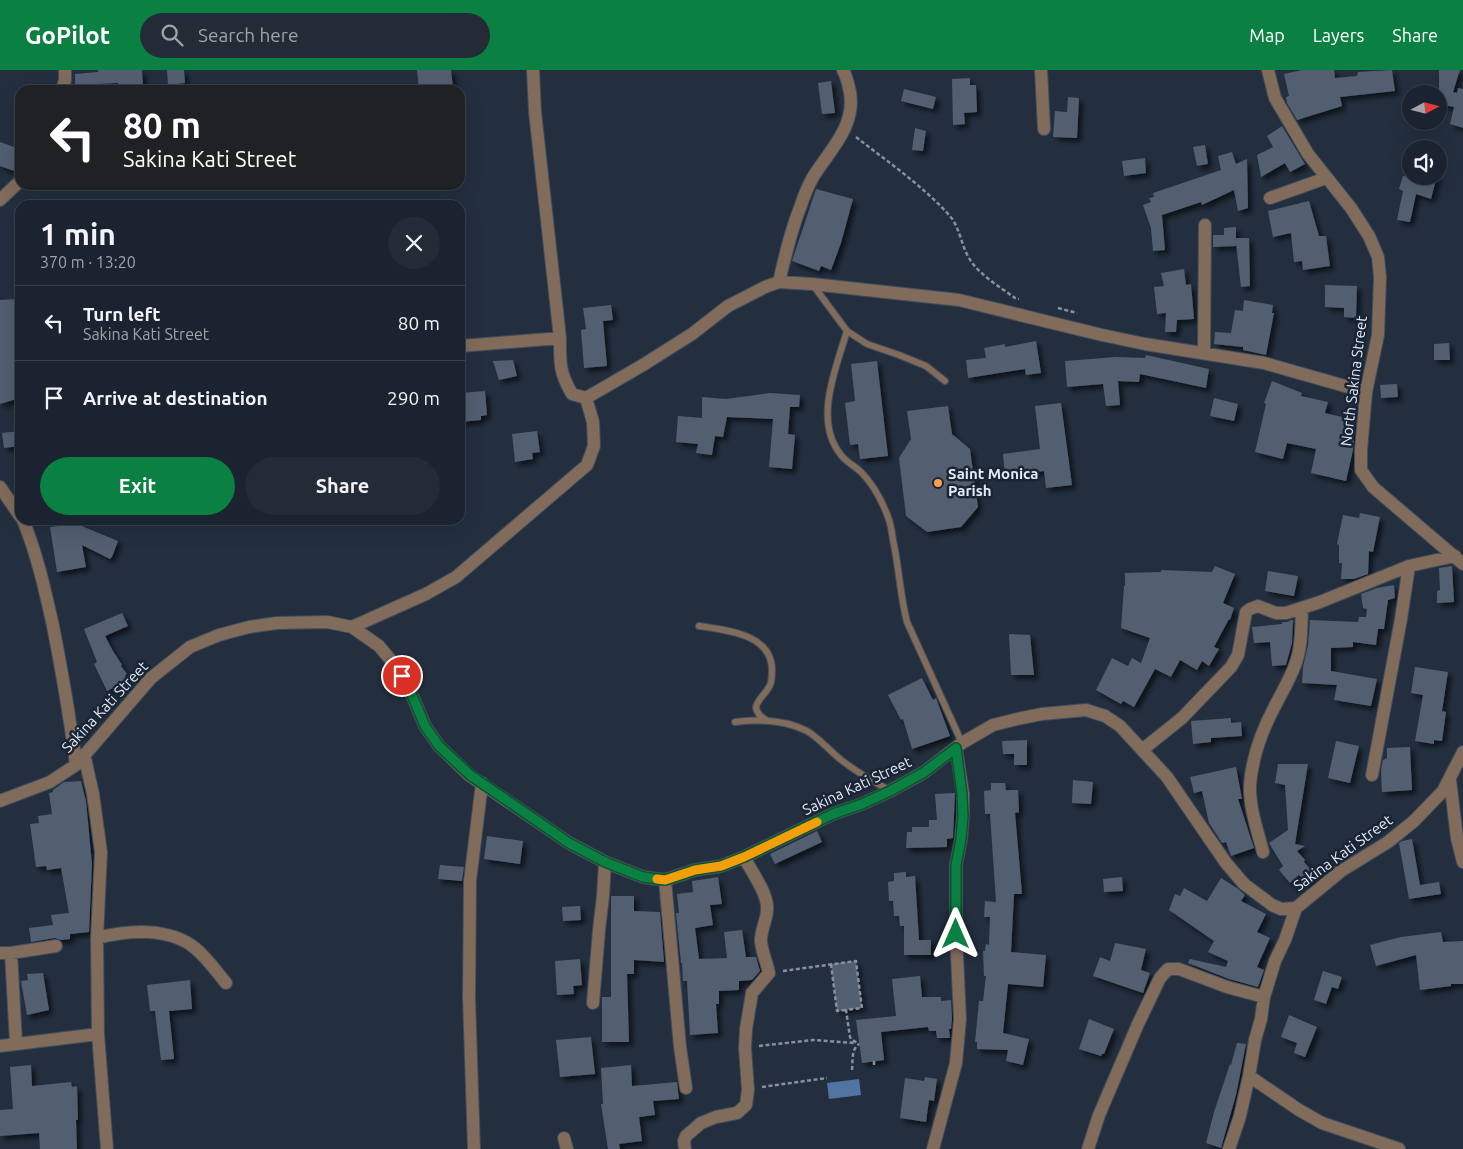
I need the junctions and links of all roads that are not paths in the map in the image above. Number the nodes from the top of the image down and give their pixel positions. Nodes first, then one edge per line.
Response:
1 (65, 70) edge
2 (534, 70) edge
3 (843, 70) edge
4 (1041, 70) edge
5 (1270, 71) edge
6 (64, 85) edge
7 (1044, 129) dead end
8 (1326, 178) junction
9 (15, 186) edge
10 (1270, 198) dead end
11 (0, 200) edge
12 (1205, 225) dead end
13 (779, 282) junction
14 (812, 284) junction
15 (847, 331) junction
16 (560, 338) junction
17 (465, 346) edge
18 (1204, 353) junction
19 (945, 381) dead end
20 (1366, 392) junction
21 (586, 398) junction
22 (0, 487) edge
23 (15, 509) edge
24 (24, 525) edge
25 (1459, 560) edge
26 (1409, 566) junction
27 (1302, 609) junction
28 (352, 626) junction
29 (699, 626) dead end
30 (767, 720) junction
31 (735, 722) dead end
32 (959, 746) junction
33 (1142, 750) junction
34 (1463, 752) edge
35 (84, 754) junction
36 (76, 765) junction
37 (1372, 775) dead end
38 (1450, 780) junction
39 (482, 784) junction
40 (890, 791) junction
41 (0, 801) edge
42 (1263, 852) dead end
43 (744, 857) junction
44 (605, 862) junction
45 (1463, 862) edge
46 (665, 880) junction
47 (1296, 908) junction
48 (97, 938) junction
49 (56, 946) dead end
50 (5, 953) edge
51 (226, 983) dead end
52 (1264, 997) junction
53 (593, 1003) dead end
54 (98, 1034) junction
55 (16, 1043) junction
56 (0, 1046) edge
57 (1249, 1076) junction
58 (686, 1088) dead end
59 (107, 1149) edge
60 (474, 1149) edge
61 (685, 1149) edge
62 (933, 1149) edge
63 (1088, 1149) edge
64 (1229, 1149) edge
65 (1398, 1149) edge

1 - 6 street
2 - 16 street
3 - 13 street
4 - 7 street
5 - 8 street, North Sakina Street
8 - 10 street
8 - 20 street, North Sakina Street
9 - 11 street
12 - 18 street
13 - 14 street
13 - 21 street
14 - 15 lane
14 - 18 street
15 - 19 lane
15 - 32 lane
16 - 17 street
16 - 21 street
18 - 20 street
20 - 25 street, North Sakina Street
21 - 28 street
22 - 23 street
24 - 36 street
25 - 26 street
26 - 27 street
26 - 37 street
27 - 33 street
27 - 42 street
28 - 35 street, Sakina Kati Street
28 - 39 street, Sakina Kati Street
29 - 30 lane
30 - 31 lane
30 - 40 lane
32 - 33 street, Sakina Kati Street
32 - 40 street, Sakina Kati Street
32 - 62 street
33 - 47 street, Sakina Kati Street
34 - 38 street, Sakina Kati Street
35 - 36 street, Sakina Kati Street
35 - 48 street
36 - 41 street, Sakina Kati Street
38 - 45 street
38 - 47 street, Sakina Kati Street
39 - 44 street, Sakina Kati Street
39 - 60 street
40 - 43 street, Sakina Kati Street
43 - 46 street, Sakina Kati Street
43 - 61 street
44 - 46 street, Sakina Kati Street
44 - 53 street
46 - 58 street
47 - 52 street
48 - 51 street
48 - 54 street
49 - 50 street
50 - 55 street
52 - 57 street
52 - 63 street
54 - 55 street
54 - 59 street
55 - 56 street
57 - 64 street
57 - 65 street

